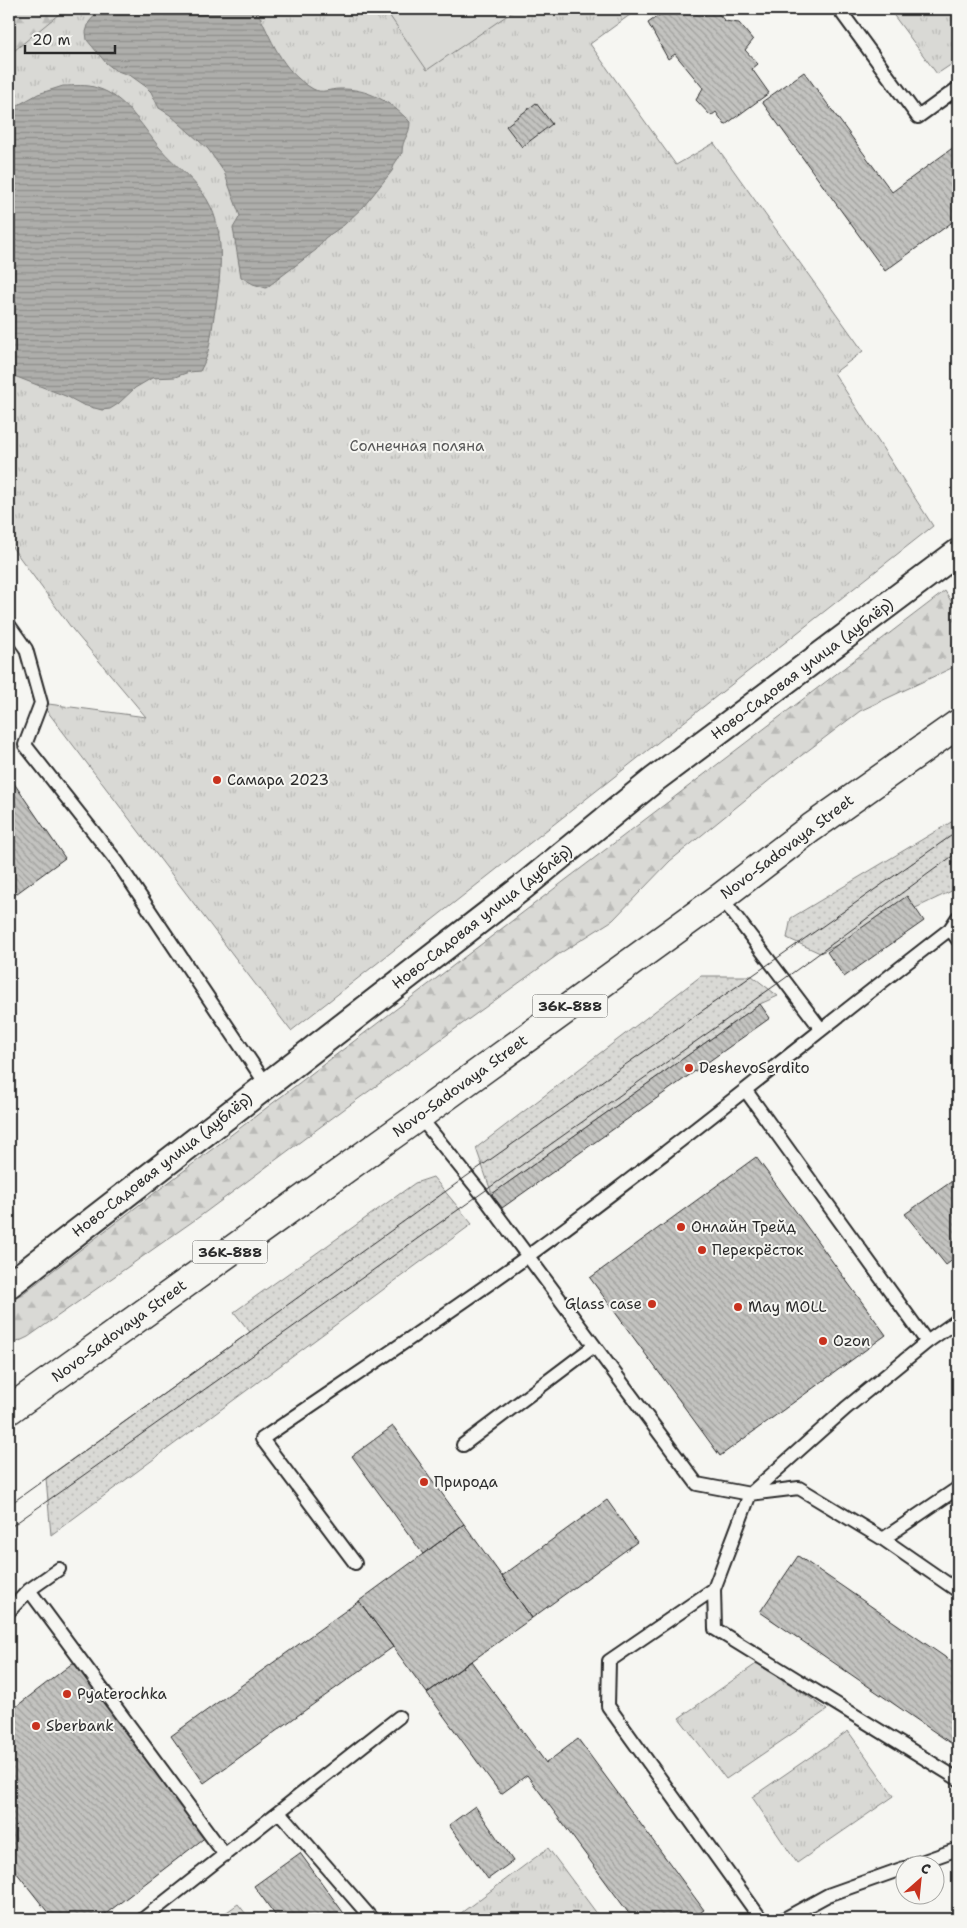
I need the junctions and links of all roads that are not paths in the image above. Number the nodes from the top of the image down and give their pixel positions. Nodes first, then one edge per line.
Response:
1 (839, 9) edge
2 (958, 88) edge
3 (958, 552) edge
4 (9, 625) edge
5 (958, 724) edge
6 (721, 896) junction
7 (958, 917) edge
8 (950, 929) junction
9 (958, 940) edge
10 (821, 1029) junction
11 (266, 1084) junction
12 (746, 1091) junction
13 (419, 1116) junction
14 (528, 1256) junction
15 (9, 1285) edge
16 (958, 1320) edge
17 (927, 1342) junction
18 (594, 1346) junction
19 (41, 1387) junction
20 (9, 1399) edge
21 (9, 1410) edge
22 (463, 1445) dead end
23 (958, 1488) edge
24 (750, 1494) junction
25 (883, 1539) junction
26 (355, 1562) dead end
27 (59, 1569) dead end
28 (714, 1589) junction
29 (29, 1590) junction
30 (958, 1591) edge
31 (9, 1611) edge
32 (400, 1717) dead end
33 (958, 1779) edge
34 (279, 1812) junction
35 (958, 1848) edge
36 (225, 1855) junction
37 (937, 1856) edge
38 (894, 1871) edge
39 (143, 1919) edge
40 (372, 1919) edge
41 (761, 1919) edge
42 (784, 1919) edge

1 - 2 lane
3 - 11 street, Ново-Садовая улица (дублёр)
4 - 11 lane
5 - 6 main road, Novo-Sadovaya Street / 36К-888
6 - 10 lane
6 - 13 main road, Novo-Sadovaya Street / 36К-888
7 - 8 lane
8 - 9 lane
8 - 10 lane
10 - 12 lane
11 - 15 street, Ново-Садовая улица (дублёр)
12 - 14 lane
12 - 17 lane
13 - 14 lane
13 - 19 main road, Novo-Sadovaya Street / 36К-888
14 - 18 lane
14 - 26 lane
16 - 17 lane
17 - 24 lane
18 - 22 lane
18 - 24 lane
19 - 20 main road
19 - 21 main road, Novo-Sadovaya Street / 36К-888
23 - 25 lane
24 - 25 lane
24 - 28 lane
25 - 30 lane
27 - 29 lane
28 - 33 lane
28 - 41 lane
29 - 31 lane
29 - 36 lane
32 - 34 lane
34 - 36 lane
34 - 40 lane
35 - 37 lane
36 - 39 lane
38 - 42 lane

